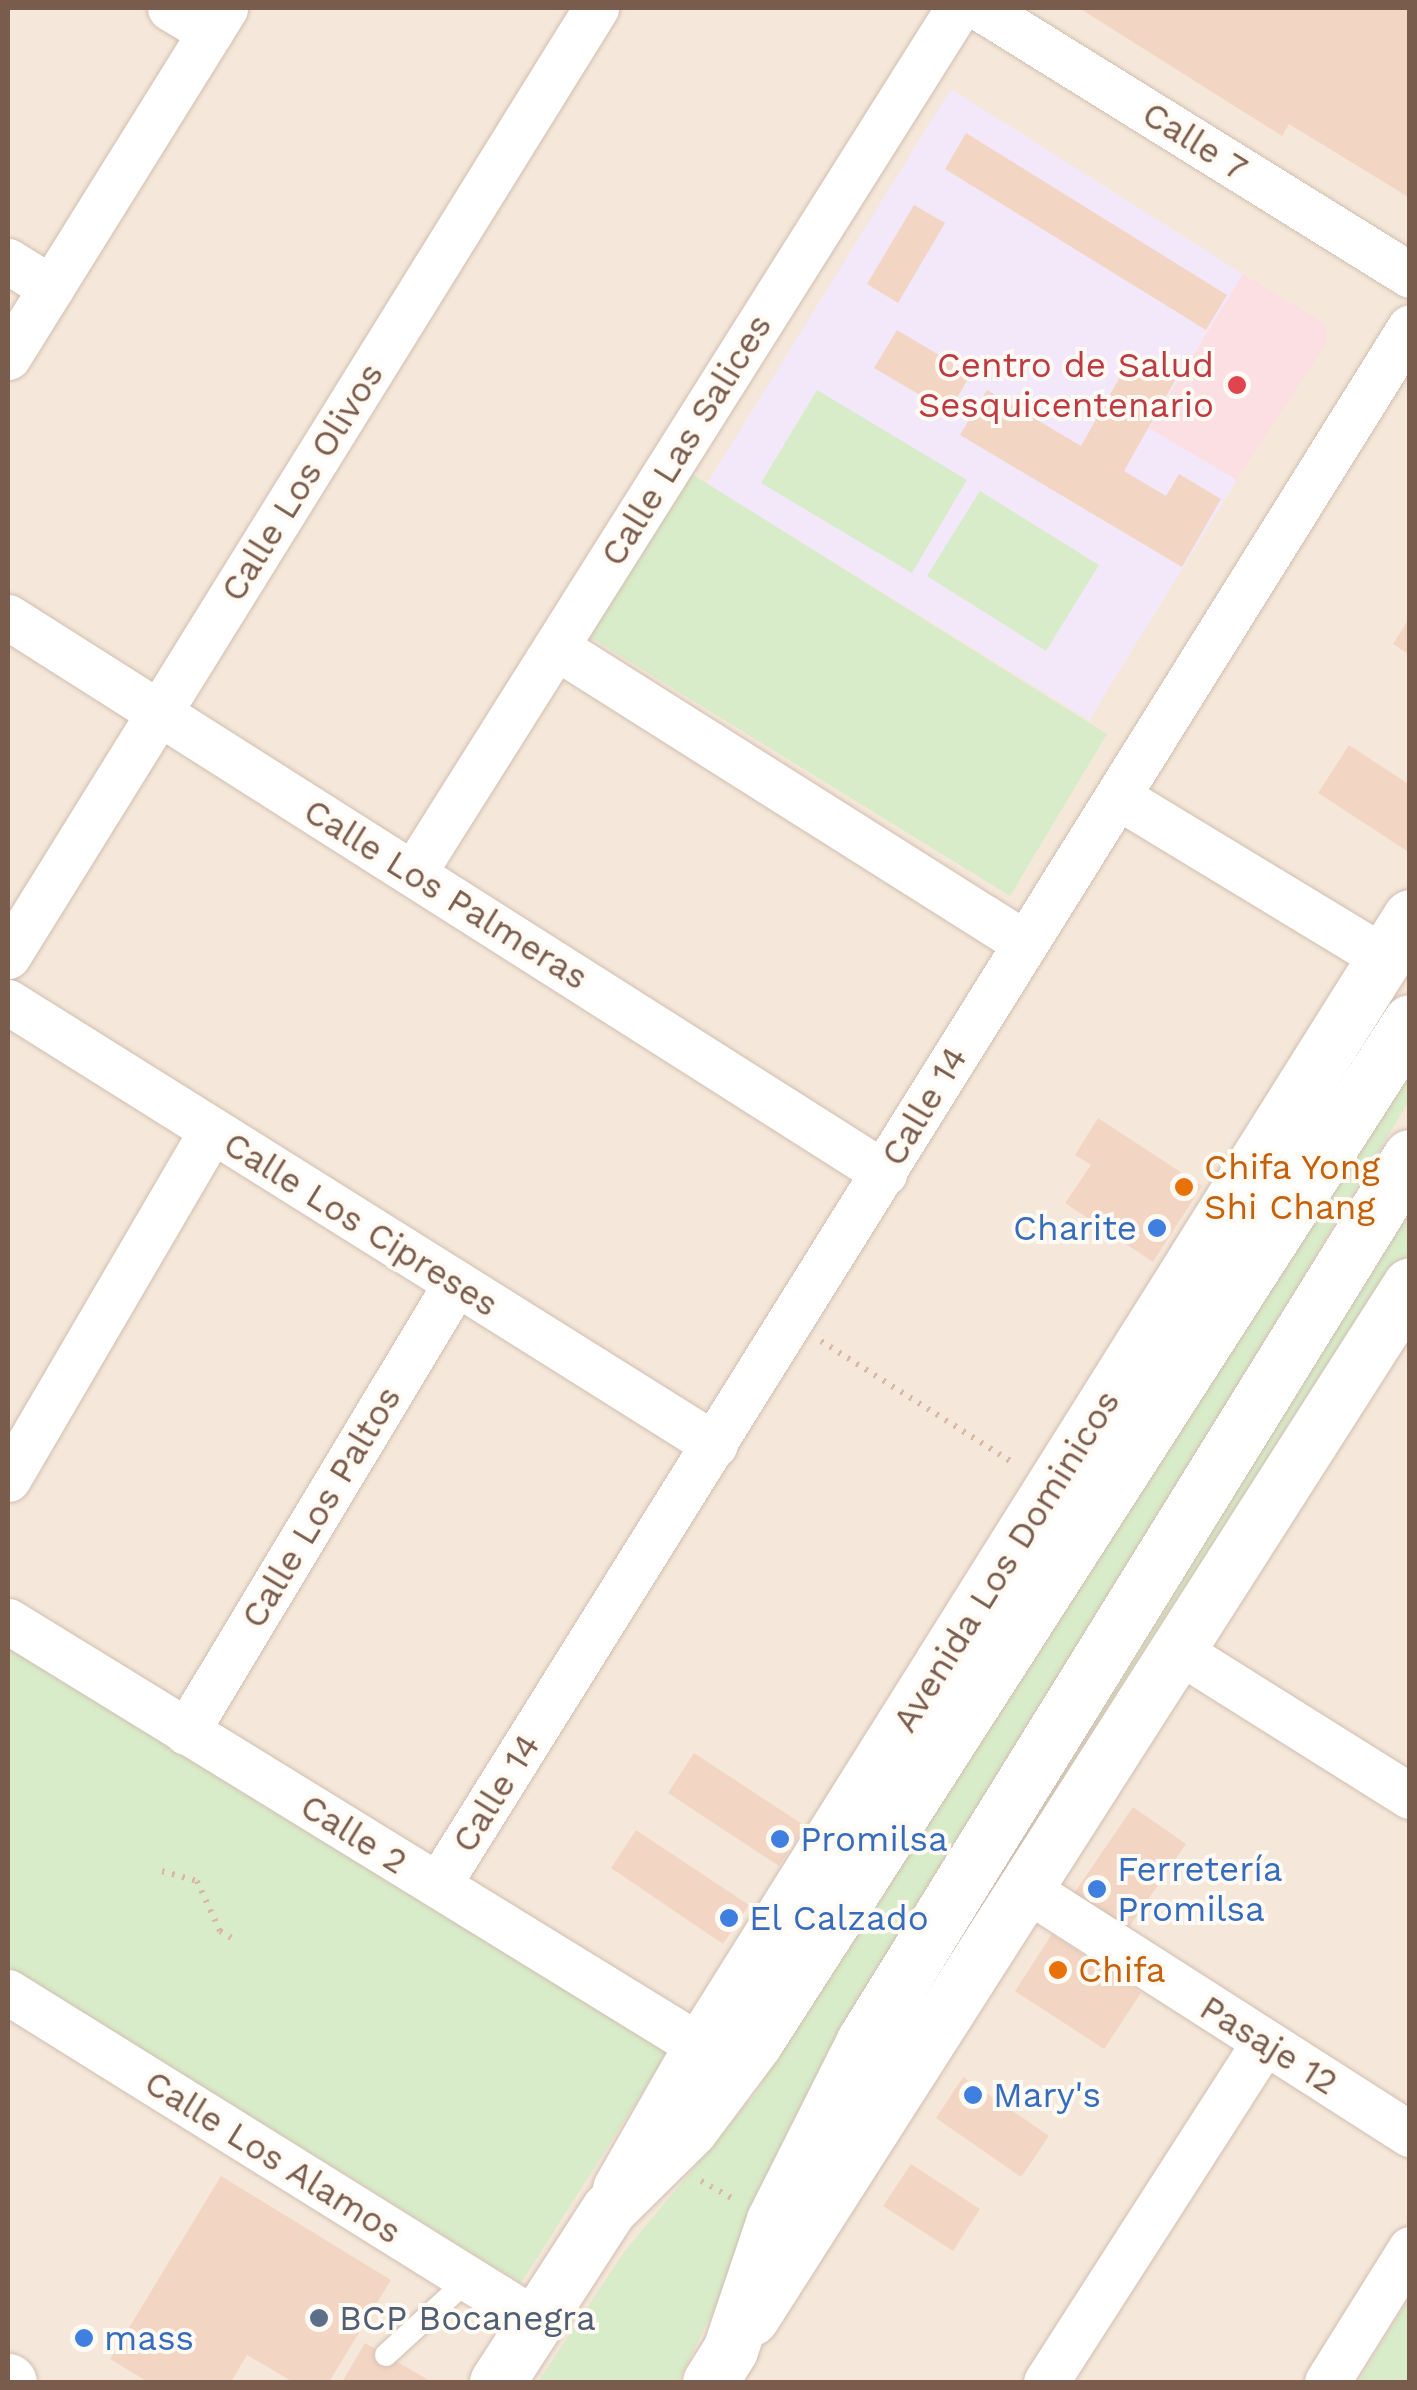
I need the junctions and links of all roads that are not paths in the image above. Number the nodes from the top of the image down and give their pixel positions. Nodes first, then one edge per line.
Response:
1 (170, 8) edge
2 (596, 8) edge
3 (958, 8) edge
4 (980, 8) edge
5 (218, 20) edge
6 (8, 261) edge
7 (1410, 275) edge
8 (51, 288) junction
9 (1410, 326) edge
10 (8, 357) edge
11 (8, 617) edge
12 (556, 647) junction
13 (158, 714) junction
14 (1120, 798) junction
15 (414, 872) junction
16 (1397, 938) edge
17 (1023, 942) junction
18 (8, 956) edge
19 (8, 1002) edge
20 (1410, 1022) edge
21 (212, 1130) junction
22 (1410, 1157) edge
23 (884, 1173) junction
24 (456, 1283) junction
25 (1410, 1286) edge
26 (715, 1445) junction
27 (8, 1480) edge
28 (8, 1621) edge
29 (1177, 1650) junction
30 (186, 1732) junction
31 (1410, 1796) edge
32 (438, 1885) junction
33 (1028, 1890) junction
34 (8, 1992) edge
35 (1264, 2044) junction
36 (700, 2047) junction
37 (1410, 2134) edge
38 (609, 2209) junction
39 (1410, 2249) edge
40 (469, 2278) junction
41 (538, 2322) junction
42 (386, 2355) dead end
43 (720, 2366) edge
44 (498, 2382) edge
45 (1046, 2382) edge
46 (1327, 2382) edge

1 - 5 street
2 - 13 street, Calle Los Olivos
3 - 12 street, Calle Las Salices
4 - 7 street, Calle 7
5 - 8 street
6 - 8 street
8 - 10 street
9 - 14 street, Calle 14
11 - 13 street, Calle Los Palmeras
12 - 15 street, Calle Las Salices
12 - 17 street
13 - 15 street, Calle Los Palmeras
13 - 18 street, Calle Los Olivos
14 - 16 street
14 - 17 street, Calle 14
15 - 23 street, Calle Los Palmeras
16 - 36 main road, Avenida Los Dominicos
17 - 23 street, Calle 14
19 - 21 street, Calle Los Cipreses
20 - 38 main road, Avenida Los Dominicos
21 - 24 street, Calle Los Cipreses
21 - 27 street
22 - 43 main road
23 - 26 street, Calle 14
24 - 26 street, Calle Los Cipreses
24 - 30 street, Calle Los Paltos
25 - 29 main road
26 - 32 street, Calle 14
28 - 30 street, Calle 2
29 - 31 street
29 - 33 main road
30 - 32 street, Calle 2
32 - 36 street, Calle 2
33 - 35 street, Pasaje 12
33 - 43 main road
34 - 40 street, Calle Los Alamos
35 - 37 street, Pasaje 12
35 - 45 street
36 - 38 main road, Avenida Los Dominicos
38 - 41 main road, Avenida Los Dominicos
39 - 46 street
40 - 41 street, Calle Los Alamos
40 - 42 lane
41 - 44 main road, Avenida Los Dominicos

